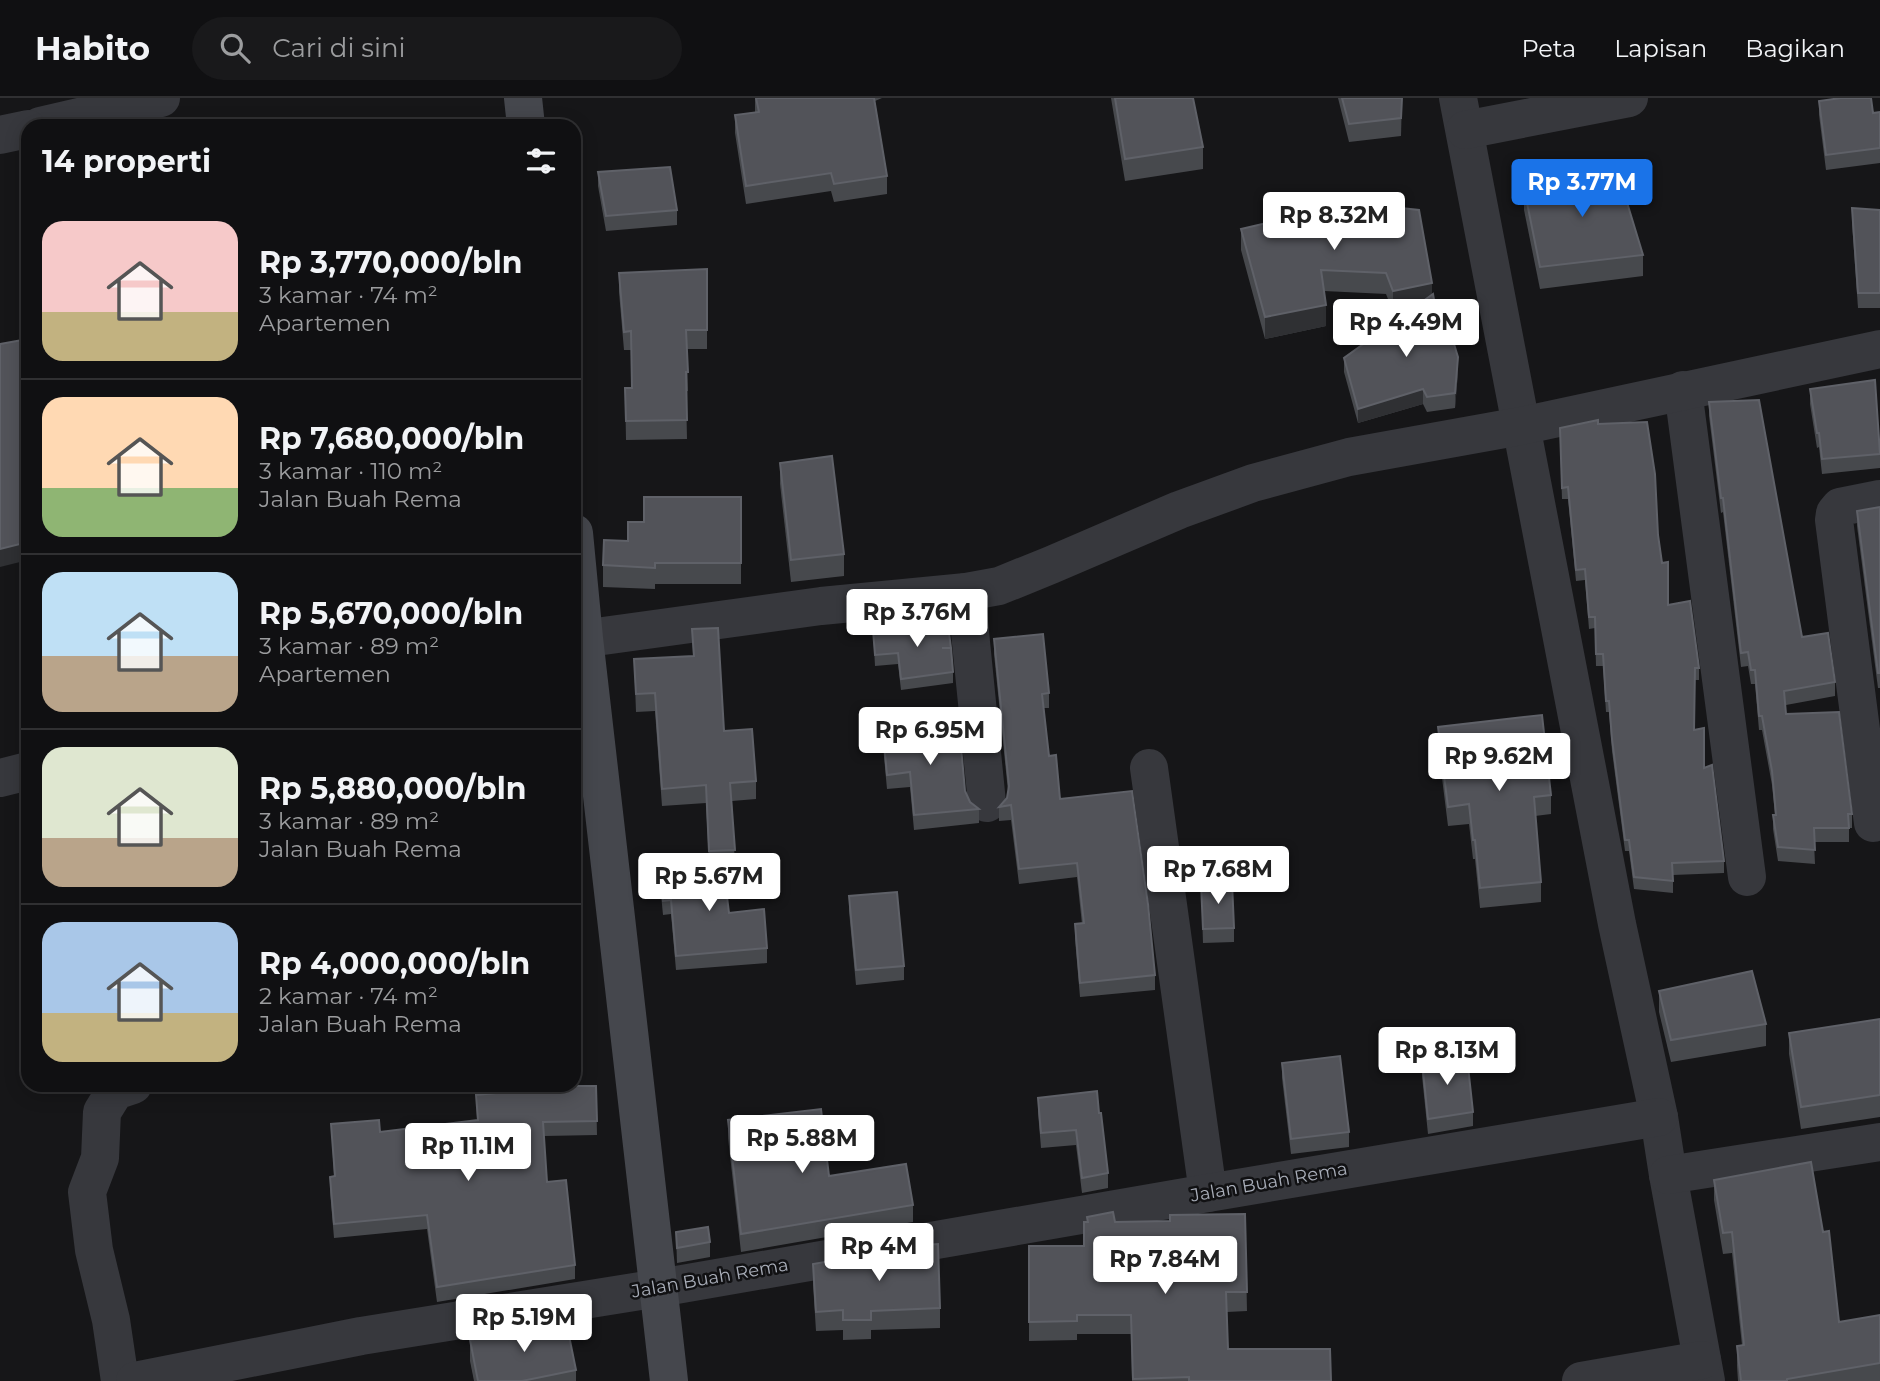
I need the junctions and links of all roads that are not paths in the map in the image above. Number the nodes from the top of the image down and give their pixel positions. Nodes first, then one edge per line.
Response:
1 (161, 98) edge
2 (523, 98) edge
3 (1629, 98) edge
4 (1461, 114) edge
5 (70, 119) edge
6 (525, 119) edge
7 (21, 130) edge
8 (0, 135) edge
9 (1880, 349) edge
10 (1683, 390) junction
11 (1521, 426) junction
12 (1880, 499) edge
13 (966, 592) junction
14 (581, 639) edge
15 (581, 655) edge
16 (1870, 728) edge
17 (1149, 768) dead end
18 (21, 773) edge
19 (0, 778) edge
20 (987, 803) dead end
21 (1873, 823) dead end
22 (1747, 877) dead end
23 (114, 1092) edge
24 (1659, 1117) junction
25 (1880, 1142) edge
26 (1668, 1175) junction
27 (1208, 1192) junction
28 (659, 1288) junction
29 (1704, 1370) edge
30 (120, 1381) edge
31 (135, 1381) edge
32 (669, 1381) edge
33 (1581, 1381) edge

1 - 5 street
2 - 6 street
3 - 4 street
4 - 11 street
7 - 8 street
9 - 10 street
10 - 11 street
10 - 22 street
11 - 13 street
11 - 24 street
12 - 16 street
13 - 14 street
13 - 20 street
15 - 28 street
16 - 21 street
17 - 27 street
18 - 19 street
23 - 30 street
24 - 26 street
24 - 27 street, Jalan Buah Rema
25 - 26 street
26 - 29 street
27 - 28 street, Jalan Buah Rema
28 - 31 street, Jalan Buah Rema
28 - 32 street
29 - 33 street

